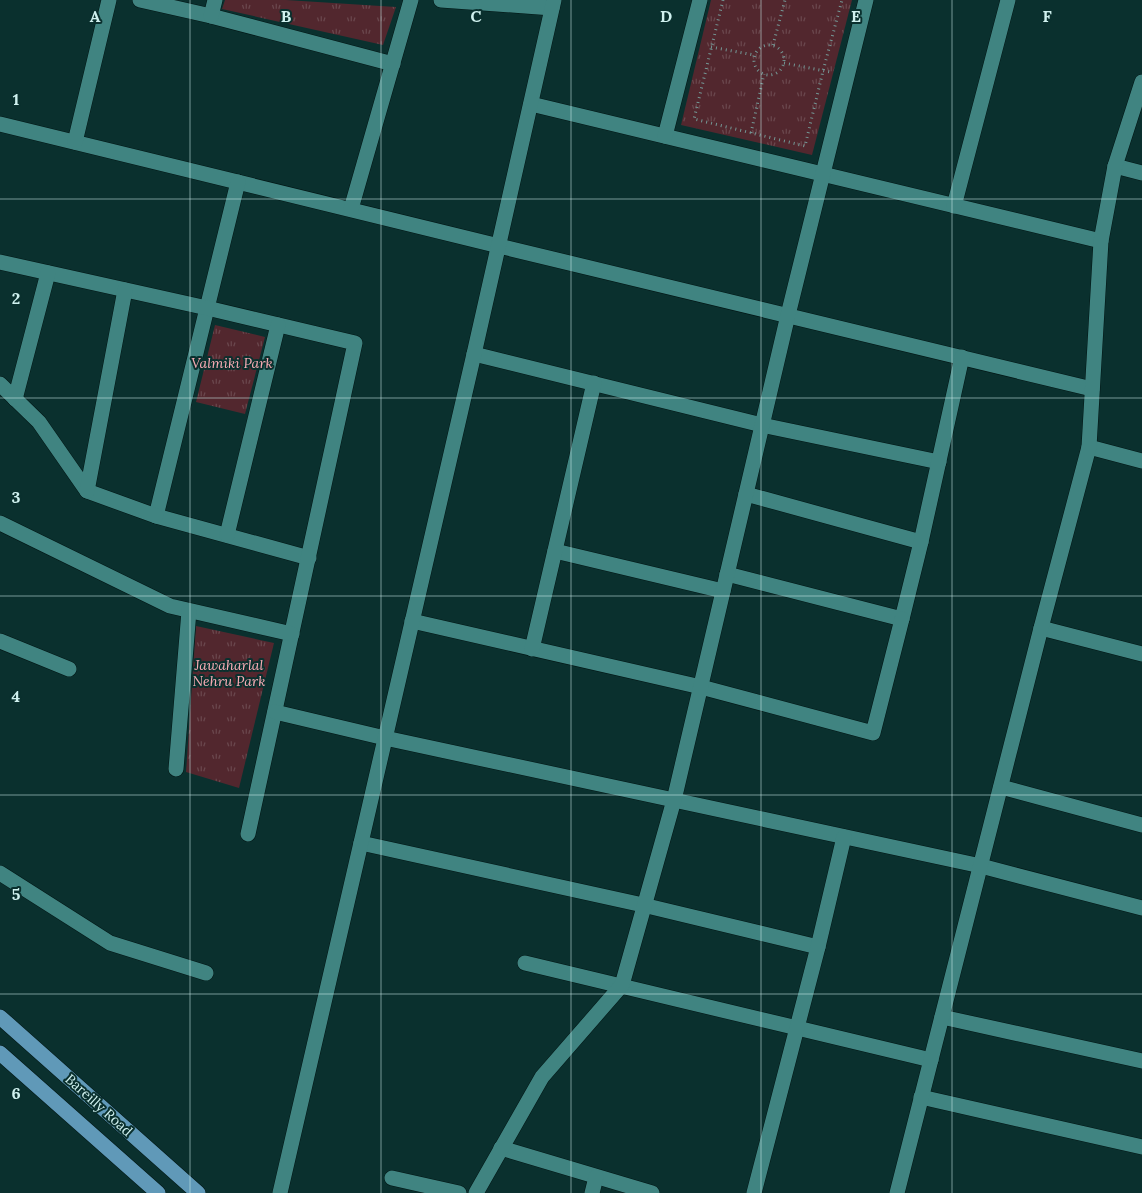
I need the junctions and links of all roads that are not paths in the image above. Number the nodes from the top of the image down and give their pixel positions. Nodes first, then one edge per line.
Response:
1 (109, 0) edge
2 (140, 0) edge
3 (215, 0) edge
4 (411, 0) edge
5 (441, 0) edge
6 (700, 0) edge
7 (866, 0) edge
8 (1008, 0) edge
9 (553, 4) edge
10 (211, 16) junction
11 (393, 64) junction
12 (1142, 82) edge
13 (531, 104) junction
14 (0, 124) edge
15 (665, 136) junction
16 (75, 142) junction
17 (1115, 166) junction
18 (1142, 173) edge
19 (824, 175) junction
20 (238, 182) junction
21 (954, 206) junction
22 (351, 209) junction
23 (1100, 241) junction
24 (499, 246) junction
25 (0, 262) edge
26 (48, 273) junction
27 (125, 290) junction
28 (208, 308) junction
29 (788, 316) junction
30 (278, 325) junction
31 (474, 354) junction
32 (962, 357) junction
33 (594, 383) junction
34 (0, 384) edge
35 (1092, 389) junction
36 (16, 399) junction
37 (762, 425) junction
38 (1088, 446) junction
39 (939, 462) junction
40 (1142, 462) edge
41 (87, 492) junction
42 (746, 494) junction
43 (156, 516) junction
44 (0, 523) edge
45 (227, 535) junction
46 (921, 542) junction
47 (555, 552) junction
48 (309, 558) junction
49 (727, 574) junction
50 (723, 591) junction
51 (189, 611) junction
52 (902, 619) junction
53 (412, 621) junction
54 (1041, 628) junction
55 (292, 634) junction
56 (0, 641) edge
57 (532, 648) junction
58 (1142, 654) edge
59 (69, 669) dead end
60 (701, 687) junction
61 (275, 712) junction
62 (385, 738) junction
63 (176, 769) dead end
64 (1001, 787) junction
65 (674, 800) junction
66 (1142, 825) edge
67 (248, 834) dead end
68 (844, 837) junction
69 (361, 843) junction
70 (981, 866) junction
71 (0, 873) edge
72 (644, 905) junction
73 (1142, 908) edge
74 (818, 947) junction
75 (525, 963) dead end
76 (206, 973) dead end
77 (622, 985) junction
78 (0, 1016) edge
79 (942, 1017) junction
80 (797, 1028) junction
81 (0, 1052) edge
82 (931, 1060) junction
83 (1142, 1061) edge
84 (921, 1097) junction
85 (1142, 1146) edge
86 (501, 1148) junction
87 (596, 1177) junction
88 (392, 1178) dead end
89 (158, 1193) edge
90 (198, 1193) edge
91 (280, 1193) edge
92 (459, 1193) edge
93 (476, 1193) edge
94 (592, 1193) edge
95 (652, 1193) edge
96 (754, 1193) edge
97 (897, 1193) edge

1 - 16 street
2 - 10 street
3 - 10 street
4 - 11 street
5 - 9 street
6 - 15 street
7 - 19 street
8 - 21 street
9 - 13 street
10 - 11 street
11 - 22 street
12 - 17 street
13 - 15 street
13 - 24 street
14 - 16 street
15 - 19 street
16 - 20 street
17 - 18 street
17 - 23 street
19 - 21 street
19 - 29 street
20 - 22 street
20 - 28 street
21 - 23 street
22 - 24 street
23 - 35 street
24 - 29 street
24 - 31 street
25 - 26 street
26 - 27 street
26 - 36 street
27 - 28 street
27 - 41 street
28 - 30 street
28 - 43 street
29 - 32 street
29 - 37 street
30 - 45 street
30 - 48 street
31 - 33 street
31 - 53 street
32 - 35 street
32 - 39 street
33 - 37 street
33 - 47 street
34 - 36 street
35 - 38 street
36 - 41 street
37 - 39 street
37 - 42 street
38 - 40 street
38 - 54 street
39 - 46 street
41 - 43 street
42 - 46 street
42 - 49 street
43 - 45 street
44 - 51 street
45 - 48 street
46 - 52 street
47 - 50 street
47 - 57 street
48 - 55 street
49 - 50 street
49 - 52 street
50 - 60 street
51 - 55 street
51 - 63 street
52 - 60 street
53 - 57 street
53 - 62 street
54 - 58 street
54 - 64 street
55 - 61 street
56 - 59 street
57 - 60 street
60 - 65 street
61 - 62 street
61 - 67 street
62 - 65 street
62 - 69 street
64 - 66 street
64 - 70 street
65 - 68 street
65 - 72 street
68 - 70 street
68 - 74 street
69 - 72 street
69 - 91 street
70 - 73 street
70 - 79 street
71 - 76 street
72 - 74 street
72 - 77 street
74 - 80 street
75 - 77 street
77 - 80 street
77 - 86 street
78 - 90 main road, Bareilly Road
79 - 82 street
79 - 83 street
80 - 82 street
80 - 96 street
81 - 89 main road, Bareilly Road
82 - 84 street
84 - 85 street
84 - 97 street
86 - 87 street
86 - 93 street
87 - 94 street
87 - 95 street
88 - 92 street

